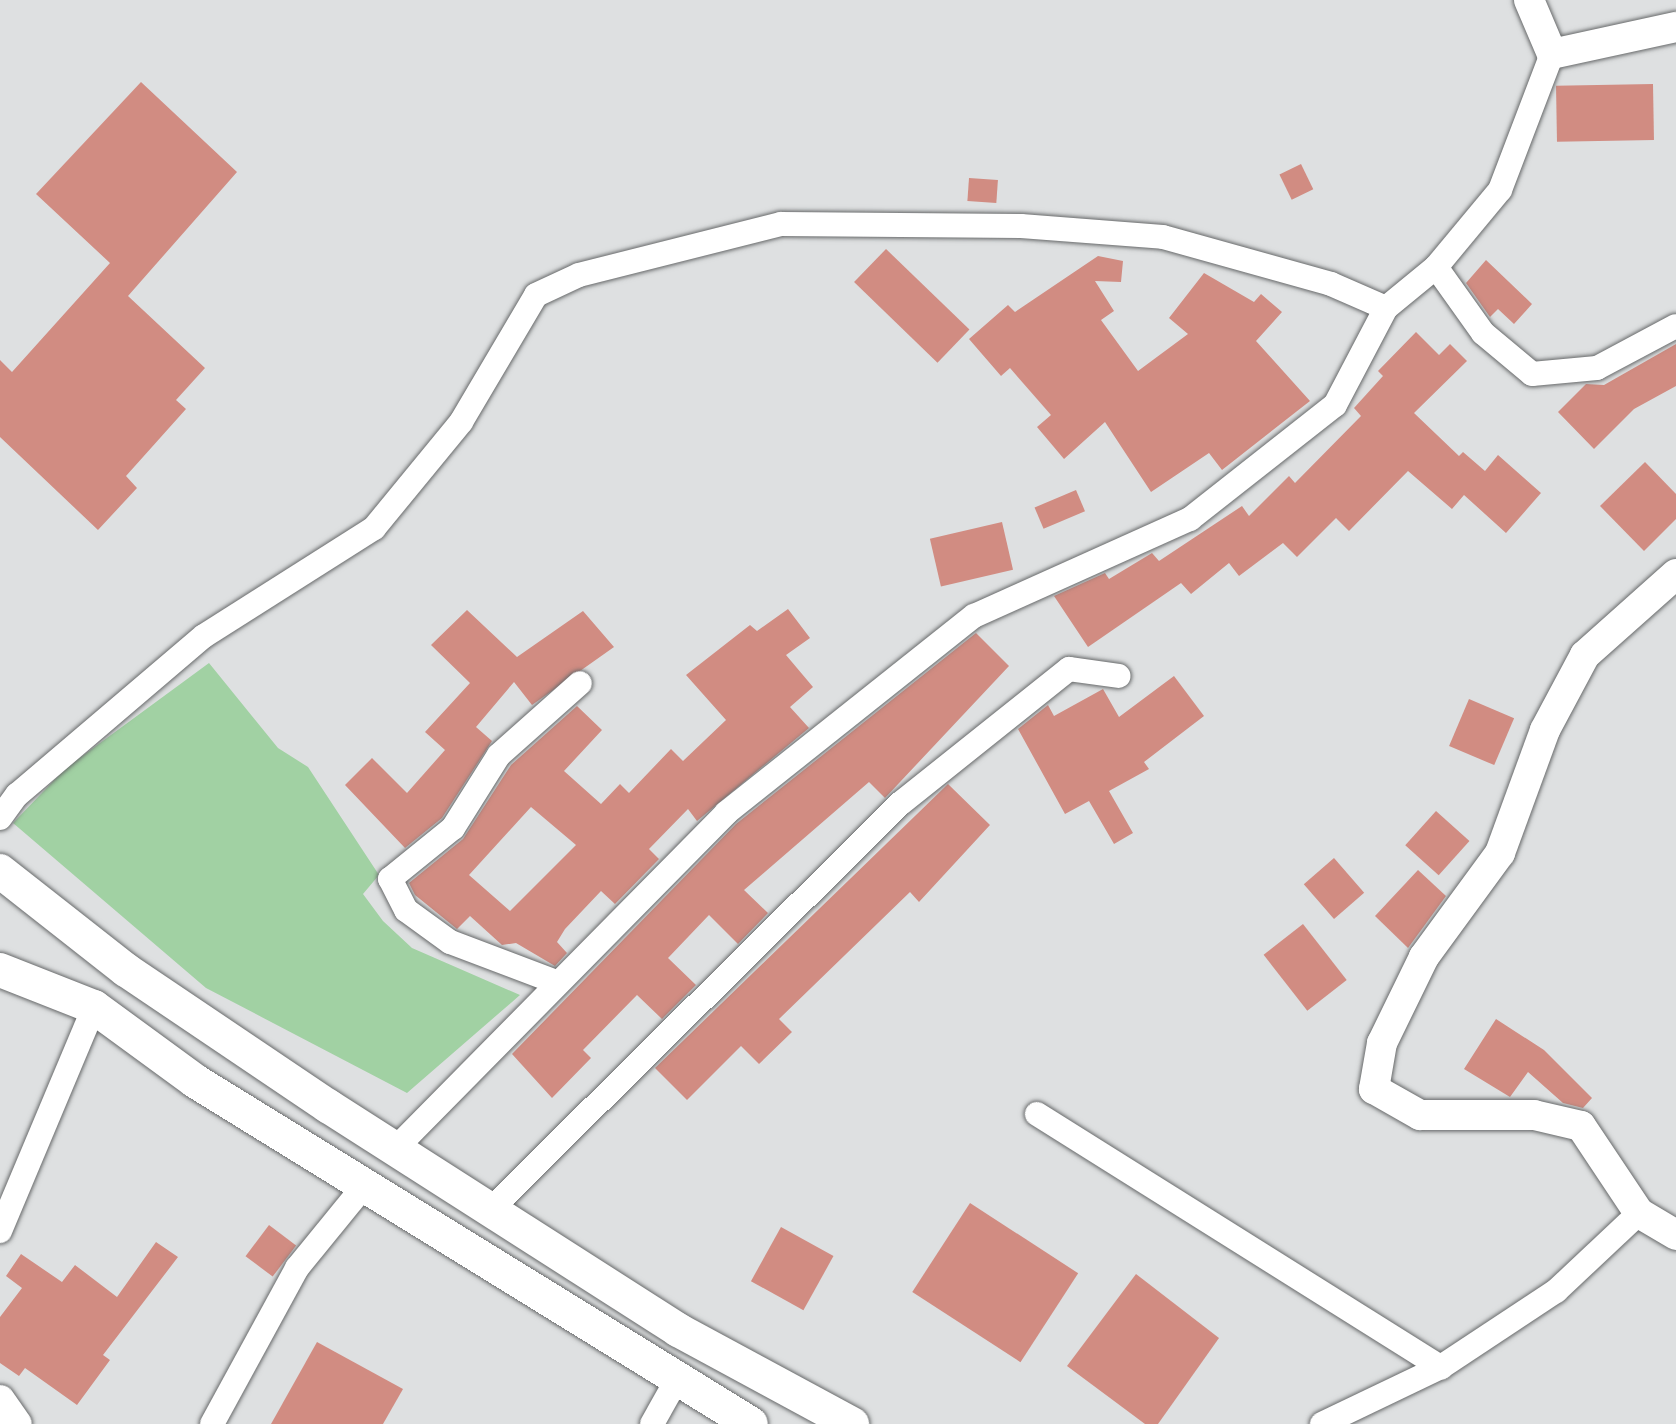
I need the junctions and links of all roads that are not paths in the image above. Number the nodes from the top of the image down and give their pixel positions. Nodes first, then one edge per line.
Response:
1 (1529, 0) edge
2 (1676, 27) edge
3 (1552, 54) junction
4 (1436, 267) junction
5 (1386, 308) junction
6 (1676, 326) edge
7 (1676, 574) edge
8 (1119, 676) dead end
9 (580, 683) dead end
10 (0, 818) edge
11 (0, 871) edge
12 (0, 970) edge
13 (556, 982) junction
14 (94, 1007) junction
15 (1037, 1114) dead end
16 (397, 1147) junction
17 (363, 1187) junction
18 (491, 1209) junction
19 (1639, 1213) junction
20 (0, 1231) edge
21 (1676, 1235) edge
22 (1441, 1367) junction
23 (676, 1381) junction
24 (0, 1400) edge
25 (17, 1424) edge
26 (212, 1424) edge
27 (652, 1424) edge
28 (751, 1424) edge
29 (852, 1424) edge
30 (1322, 1424) edge

1 - 3 street
2 - 3 street
3 - 4 street
4 - 5 street
4 - 6 street
5 - 10 street
5 - 13 street
7 - 19 street
8 - 18 street
9 - 13 street
11 - 16 main road
12 - 14 main road
13 - 16 street
14 - 17 main road
14 - 20 street
15 - 22 street
16 - 18 main road
17 - 23 main road
17 - 26 street
18 - 29 main road
19 - 21 street
19 - 22 street
22 - 30 street
23 - 27 street
23 - 28 main road
24 - 25 street

